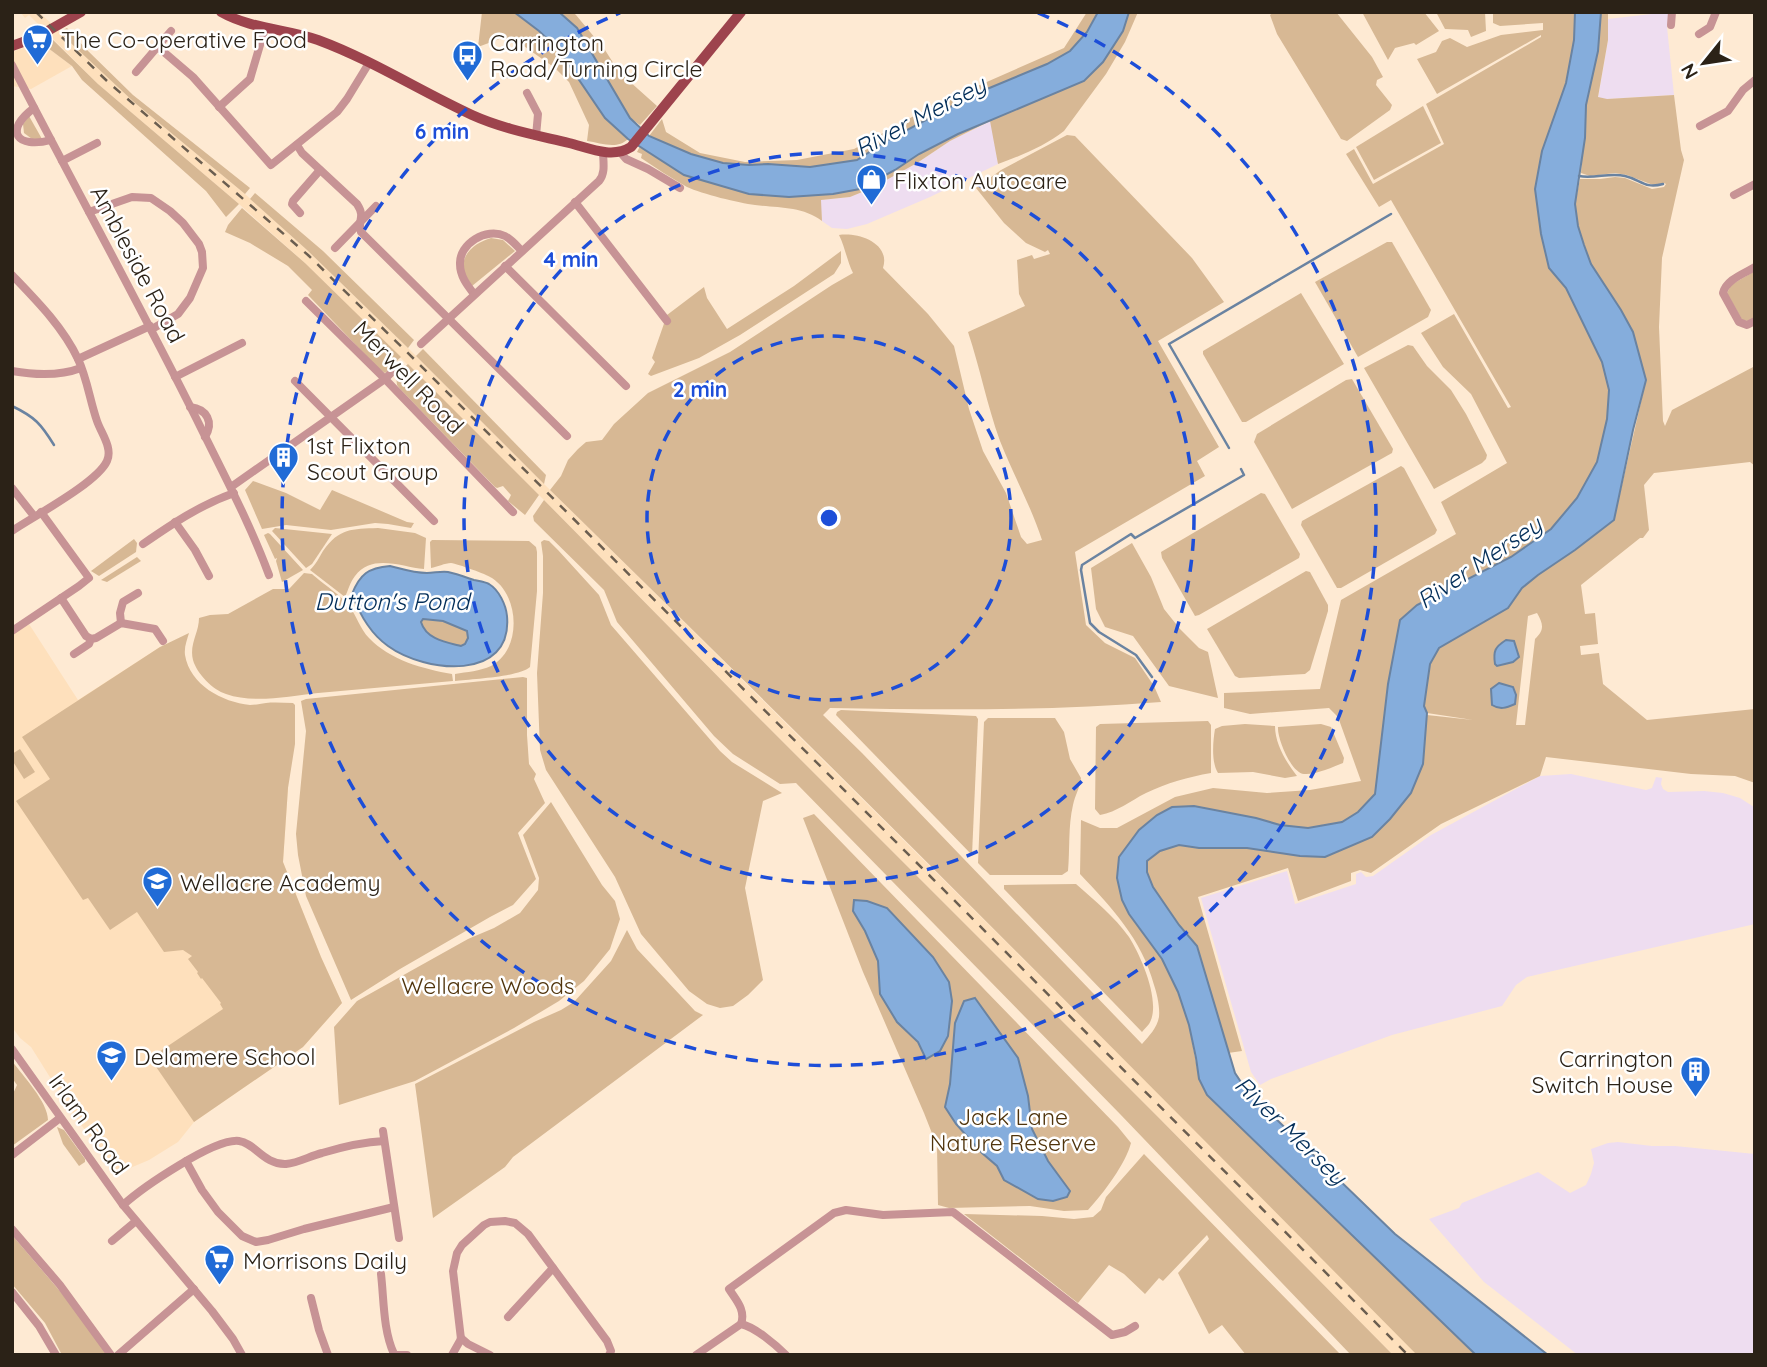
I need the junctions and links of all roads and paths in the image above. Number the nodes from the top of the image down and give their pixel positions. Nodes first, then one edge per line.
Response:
1 (82, 12) edge
2 (221, 12) edge
3 (741, 12) edge
4 (1672, 12) edge
5 (1716, 12) edge
6 (1671, 25) dead end
7 (265, 28) junction
8 (171, 32) dead end
9 (1699, 34) dead end
10 (12, 46) edge
11 (158, 47) junction
12 (369, 63) junction
13 (12, 65) edge
14 (136, 72) dead end
15 (1755, 80) edge
16 (527, 93) dead end
17 (219, 107) junction
18 (34, 108) junction
19 (1700, 126) dead end
20 (537, 136) junction
21 (51, 140) junction
22 (97, 143) dead end
23 (297, 145) junction
24 (625, 150) junction
25 (603, 151) junction
26 (62, 161) junction
27 (320, 170) junction
28 (1755, 184) edge
29 (680, 188) dead end
30 (1734, 195) dead end
31 (575, 202) junction
32 (376, 206) dead end
33 (89, 212) junction
34 (300, 213) dead end
35 (359, 225) junction
36 (335, 248) dead end
37 (522, 251) junction
38 (505, 266) junction
39 (1755, 267) edge
40 (12, 275) edge
41 (474, 294) junction
42 (306, 301) dead end
43 (449, 317) junction
44 (667, 321) dead end
45 (1755, 321) edge
46 (151, 327) junction
47 (242, 343) dead end
48 (421, 344) dead end
49 (80, 363) junction
50 (12, 370) edge
51 (392, 372) dead end
52 (175, 377) junction
53 (386, 379) junction
54 (295, 381) dead end
55 (626, 386) dead end
56 (331, 416) junction
57 (567, 436) dead end
58 (12, 488) edge
59 (232, 490) junction
60 (513, 512) dead end
61 (37, 514) junction
62 (434, 521) dead end
63 (175, 522) junction
64 (12, 531) edge
65 (143, 544) dead end
66 (213, 563) dead end
67 (269, 575) dead end
68 (138, 593) dead end
69 (61, 598) junction
70 (121, 623) junction
71 (12, 631) edge
72 (91, 639) junction
73 (163, 641) dead end
74 (74, 654) dead end
75 (12, 1049) edge
76 (60, 1118) junction
77 (12, 1155) edge
78 (186, 1161) junction
79 (123, 1205) junction
80 (394, 1207) junction
81 (136, 1221) junction
82 (12, 1229) edge
83 (399, 1238) dead end
84 (111, 1241) dead end
85 (553, 1268) junction
86 (381, 1274) dead end
87 (194, 1289) junction
88 (12, 1292) edge
89 (311, 1298) dead end
90 (512, 1315) dead end
91 (741, 1324) junction
92 (1135, 1326) dead end
93 (461, 1338) junction
94 (394, 1354) edge
95 (56, 1355) edge
96 (111, 1355) edge
97 (118, 1355) edge
98 (242, 1355) edge
99 (328, 1355) edge
100 (407, 1355) edge
101 (453, 1355) edge
102 (490, 1355) edge
103 (609, 1355) edge
104 (696, 1355) edge
105 (786, 1355) edge

1 - 10 main road
2 - 7 main road
3 - 24 main road
4 - 6 street
5 - 9 street
7 - 12 main road
7 - 17 street
8 - 11 street
11 - 14 street
11 - 17 street
12 - 20 main road
12 - 23 street
13 - 18 street, Ambleside Road
15 - 19 street
16 - 20 street
17 - 23 street
18 - 21 street, Ambleside Road
18 - 21 street
20 - 25 main road
21 - 26 street, Ambleside Road
22 - 26 street
23 - 27 street
24 - 25 main road
24 - 29 street
25 - 31 street
26 - 33 street, Ambleside Road
27 - 34 street
27 - 35 street
28 - 30 street
31 - 37 street
31 - 44 street
32 - 35 street
33 - 46 street, Ambleside Road
33 - 46 street
35 - 36 street
35 - 43 street
37 - 38 street
37 - 41 street
38 - 41 street
38 - 55 street
39 - 45 street
40 - 49 street
41 - 43 street
42 - 53 street, Merwell Road
43 - 48 street
43 - 57 street
46 - 49 street
46 - 52 street, Ambleside Road
47 - 52 street
49 - 50 street
49 - 61 street
51 - 53 street
52 - 59 street, Ambleside Road
53 - 56 street
53 - 60 street, Merwell Road
54 - 56 street
56 - 59 street
56 - 62 street
58 - 61 street
59 - 63 street
59 - 67 street, Ambleside Road
61 - 64 street
61 - 69 street
63 - 65 street
63 - 66 street
68 - 70 street
69 - 71 street
69 - 72 street
70 - 72 street
70 - 73 street
72 - 74 street
75 - 76 street, Irlam Road
76 - 77 street
76 - 79 street, Irlam Road
78 - 79 street
78 - 80 street
78 - 80 street
79 - 81 street, Irlam Road
80 - 83 street
81 - 84 street
81 - 87 street, Irlam Road
82 - 96 street
85 - 90 street
85 - 93 street
85 - 103 street
86 - 94 street
87 - 97 street
87 - 98 street, Irlam Road
88 - 95 street
89 - 99 street
91 - 92 street
91 - 104 street
91 - 105 street
93 - 101 street
93 - 102 street
94 - 100 street

